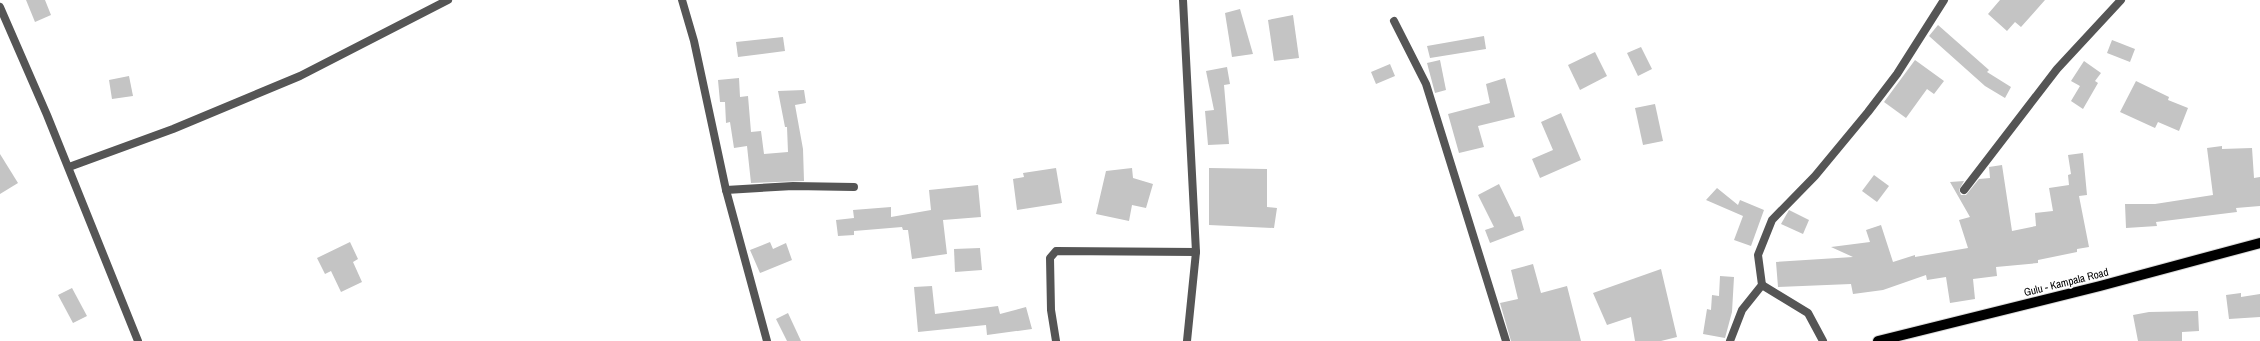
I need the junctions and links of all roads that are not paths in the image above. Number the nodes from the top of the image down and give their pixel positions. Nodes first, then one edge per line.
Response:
1 (448, 0) edge
2 (682, 0) edge
3 (1183, 0) edge
4 (1944, 0) edge
5 (2121, 0) edge
6 (0, 7) edge
7 (1394, 21) dead end
8 (69, 167) junction
9 (854, 187) dead end
10 (726, 190) junction
11 (1964, 190) dead end
12 (2260, 243) edge
13 (1196, 252) junction
14 (1762, 285) junction
15 (138, 341) edge
16 (767, 341) edge
17 (1056, 341) edge
18 (1187, 341) edge
19 (1506, 341) edge
20 (1730, 341) edge
21 (1823, 341) edge
22 (1878, 341) edge

1 - 8 street
2 - 10 street
3 - 13 street
4 - 14 street
5 - 11 street
6 - 8 street
7 - 19 street
8 - 15 street
9 - 10 street
10 - 16 street
12 - 22 main road, Gulu - Kampala Road
13 - 17 street
13 - 18 street
14 - 20 street
14 - 21 street

